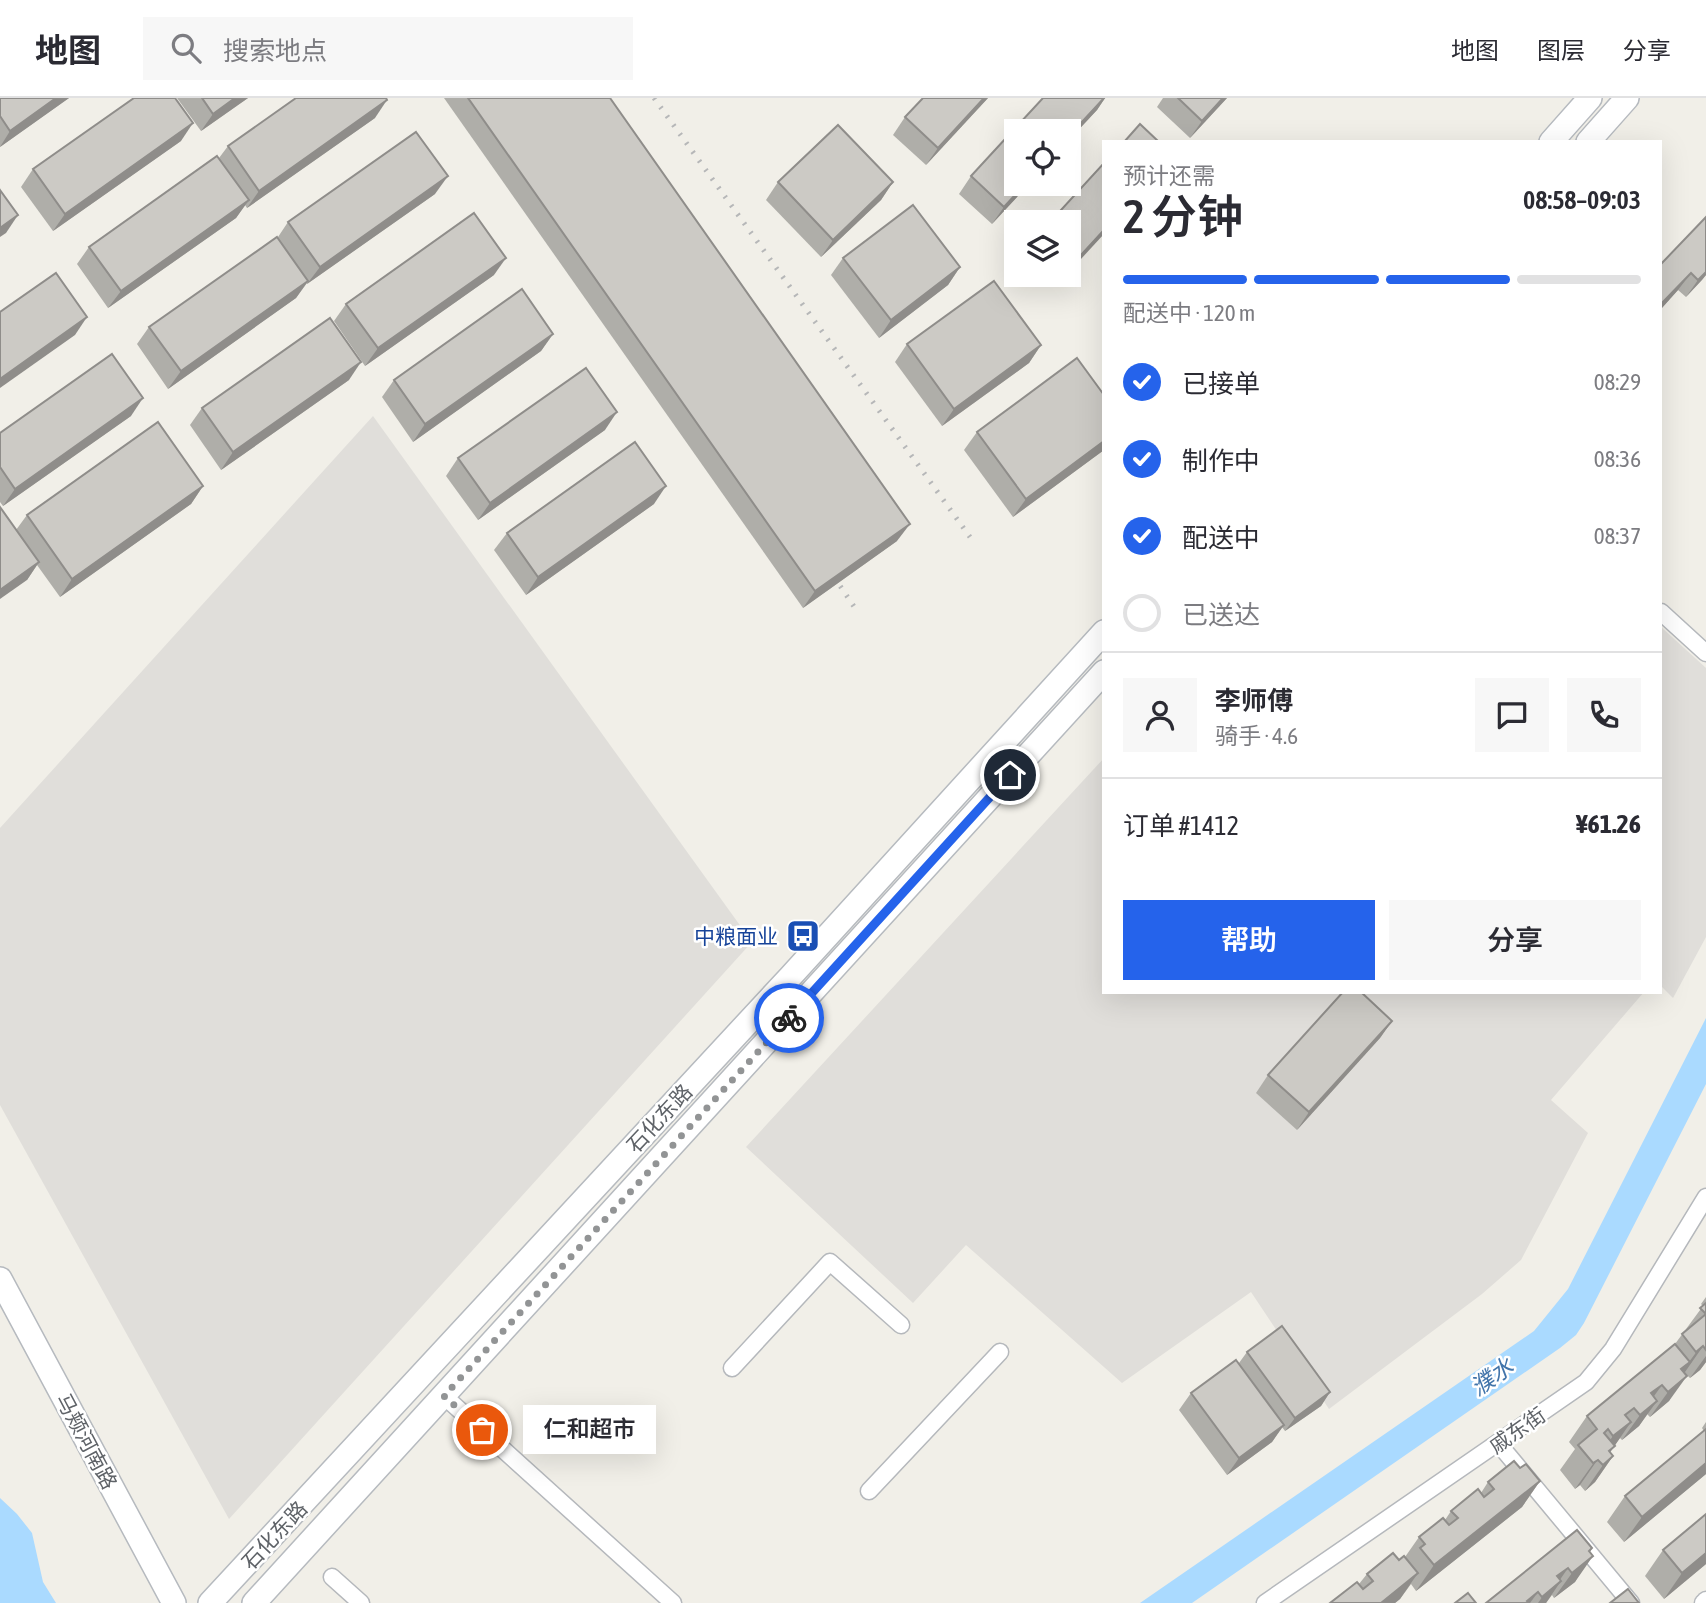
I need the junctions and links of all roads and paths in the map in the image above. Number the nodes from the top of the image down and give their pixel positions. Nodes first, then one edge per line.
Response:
1 (1590, 98) edge
2 (1628, 98) edge
3 (1553, 140) edge
4 (1590, 140) edge
5 (1662, 613) edge
6 (1102, 634) edge
7 (1706, 653) edge
8 (1102, 674) edge
9 (1706, 1197) edge
10 (0, 1279) edge
11 (901, 1325) dead end
12 (1000, 1352) dead end
13 (732, 1368) dead end
14 (444, 1396) junction
15 (1498, 1443) junction
16 (869, 1491) dead end
17 (332, 1577) dead end
18 (174, 1603) edge
19 (210, 1603) edge
20 (254, 1603) edge
21 (361, 1603) edge
22 (673, 1603) edge
23 (1265, 1603) edge
24 (1631, 1603) edge

1 - 3 main road
2 - 4 main road
5 - 7 street
6 - 19 main road, 石化东路
8 - 14 main road, 石化东路
9 - 15 street, 戚东街
10 - 18 main road, 马颊河南路
11 - 13 street
12 - 16 street
14 - 20 main road, 石化东路
14 - 22 street
15 - 23 street, 戚东街
15 - 24 street
17 - 21 street

